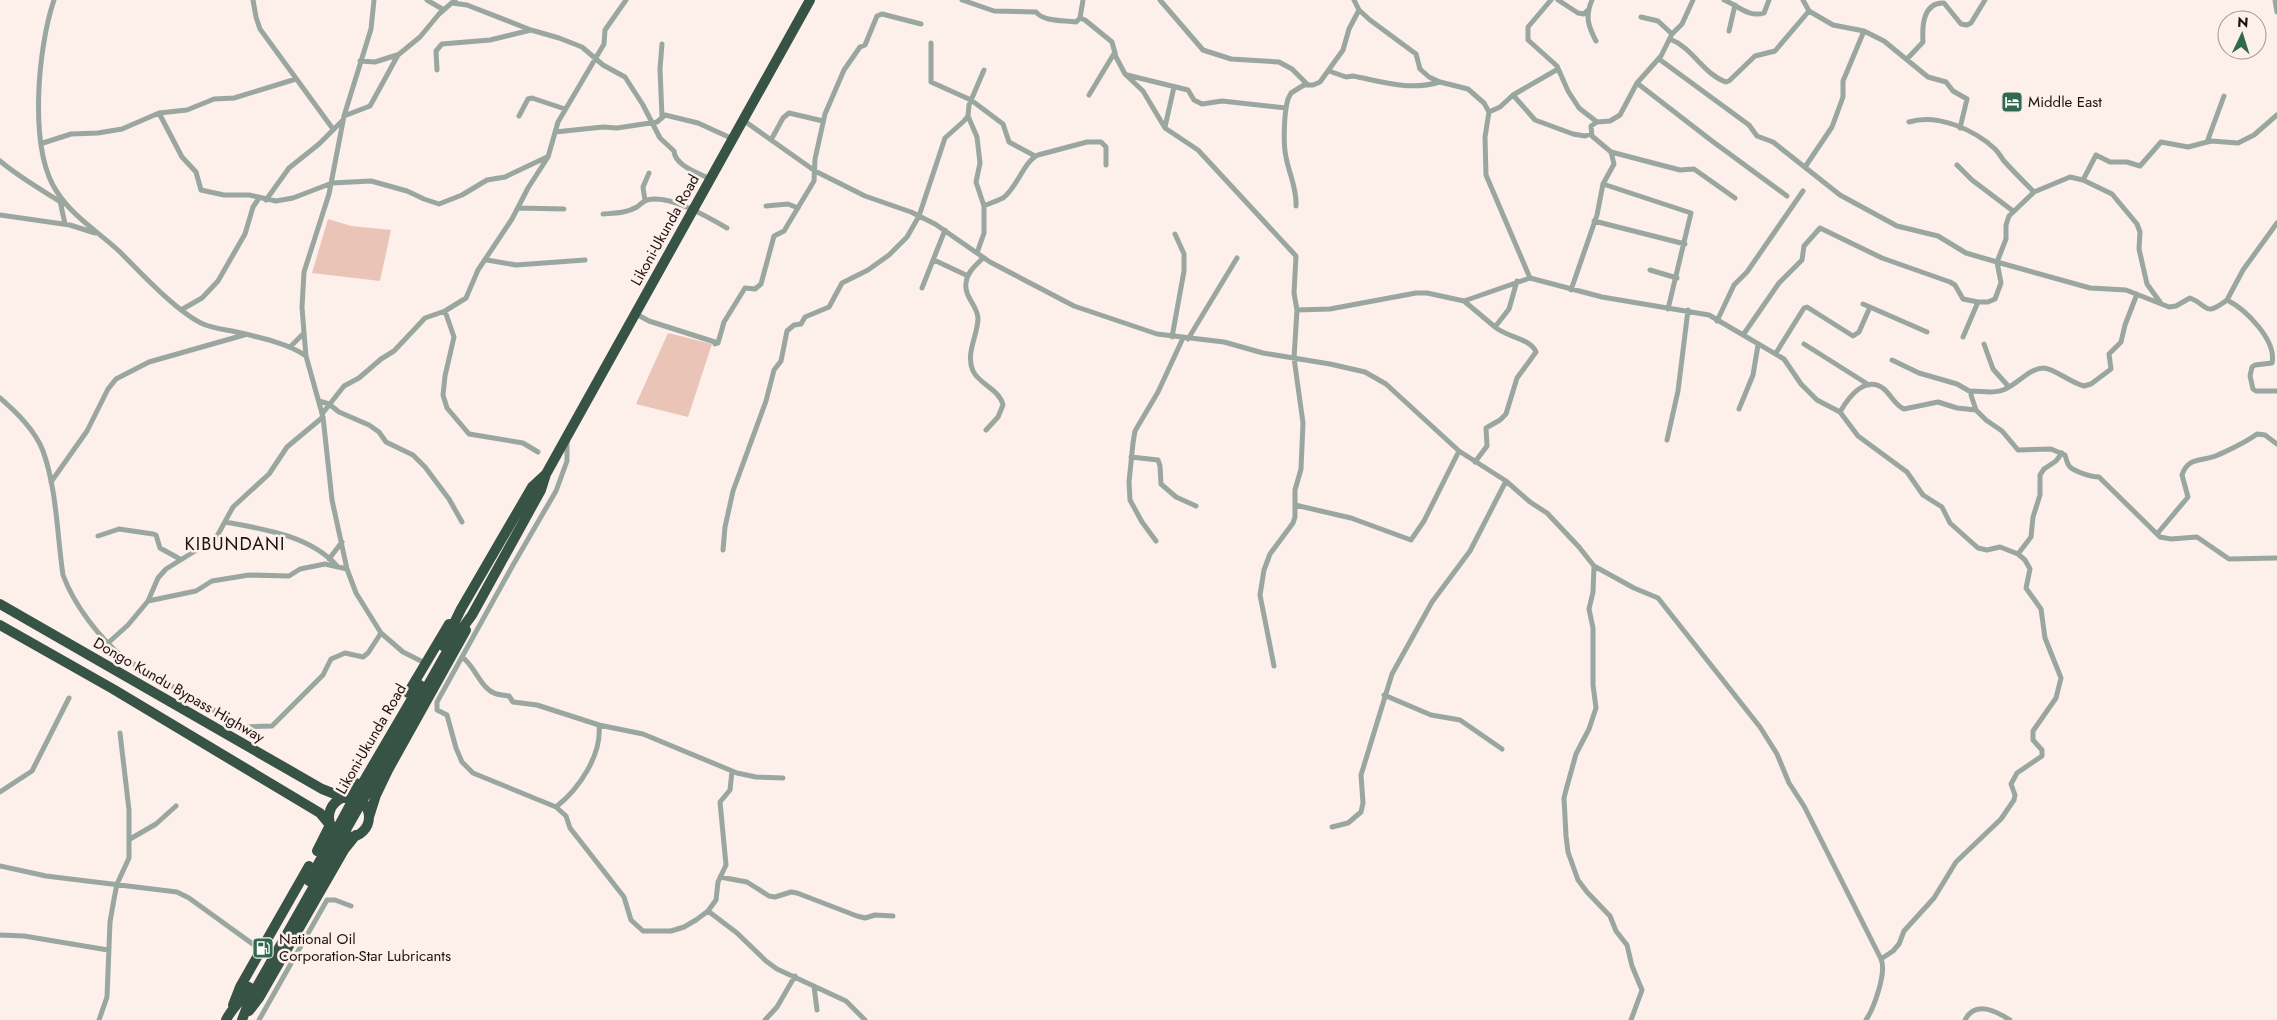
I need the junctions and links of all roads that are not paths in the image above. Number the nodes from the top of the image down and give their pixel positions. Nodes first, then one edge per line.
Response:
1 (54, 0) edge
2 (254, 0) edge
3 (374, 0) edge
4 (427, 0) edge
5 (626, 0) edge
6 (810, 0) edge
7 (962, 0) edge
8 (1084, 0) edge
9 (1160, 0) edge
10 (1354, 0) edge
11 (1551, 0) edge
12 (1558, 0) edge
13 (1592, 0) edge
14 (1694, 0) edge
15 (1724, 0) edge
16 (1769, 0) edge
17 (1802, 0) edge
18 (1985, 0) edge
19 (2275, 0) edge
20 (454, 2) edge
21 (1735, 5) junction
22 (444, 10) junction
23 (1359, 10) junction
24 (1588, 10) junction
25 (1809, 11) junction
26 (2277, 12) edge
27 (1641, 17) dead end
28 (1080, 18) junction
29 (921, 24) dead end
30 (531, 30) junction
31 (1729, 31) dead end
32 (1864, 31) junction
33 (1671, 36) junction
34 (1596, 41) dead end
35 (931, 43) dead end
36 (662, 44) dead end
37 (1115, 52) junction
38 (398, 55) junction
39 (595, 59) junction
40 (1659, 59) junction
41 (1907, 59) junction
42 (360, 62) junction
43 (437, 70) dead end
44 (984, 70) dead end
45 (1558, 70) junction
46 (1329, 72) junction
47 (1126, 74) junction
48 (296, 79) junction
49 (1440, 82) junction
50 (1638, 83) junction
51 (1308, 86) junction
52 (1174, 87) junction
53 (1089, 95) dead end
54 (1512, 96) junction
55 (2224, 96) dead end
56 (971, 100) junction
57 (1286, 108) junction
58 (565, 109) junction
59 (1489, 112) junction
60 (159, 113) junction
61 (2277, 114) edge
62 (519, 116) dead end
63 (968, 116) junction
64 (662, 117) junction
65 (344, 118) junction
66 (1590, 118) junction
67 (743, 120) junction
68 (823, 121) junction
69 (650, 122) junction
70 (1597, 122) junction
71 (1909, 122) dead end
72 (1591, 126) junction
73 (1164, 128) junction
74 (1960, 128) junction
75 (333, 130) junction
76 (555, 132) junction
77 (1591, 134) junction
78 (733, 139) junction
79 (770, 140) junction
80 (2207, 142) junction
81 (43, 143) junction
82 (1610, 152) junction
83 (1035, 156) junction
84 (548, 157) junction
85 (0, 161) edge
86 (1106, 165) dead end
87 (1957, 165) dead end
88 (1806, 167) junction
89 (815, 171) junction
90 (649, 173) dead end
91 (711, 179) junction
92 (2083, 180) junction
93 (332, 183) junction
94 (1603, 184) junction
95 (56, 191) junction
96 (1803, 191) dead end
97 (2034, 192) junction
98 (1788, 196) dead end
99 (259, 198) junction
100 (1735, 198) dead end
101 (266, 200) junction
102 (60, 201) junction
103 (645, 201) junction
104 (766, 206) dead end
105 (984, 206) junction
106 (1296, 206) dead end
107 (68, 207) junction
108 (519, 208) junction
109 (798, 208) junction
110 (564, 209) dead end
111 (694, 209) junction
112 (2013, 211) junction
113 (603, 214) dead end
114 (0, 215) edge
115 (919, 216) junction
116 (1594, 221) junction
117 (87, 223) junction
118 (2277, 223) edge
119 (65, 224) junction
120 (79, 228) junction
121 (727, 228) dead end
122 (946, 230) junction
123 (95, 233) junction
124 (1175, 234) dead end
125 (1685, 244) junction
126 (977, 253) junction
127 (983, 258) junction
128 (1237, 258) dead end
129 (486, 260) junction
130 (586, 260) dead end
131 (934, 260) junction
132 (1997, 262) junction
133 (1650, 270) dead end
134 (968, 276) junction
135 (1530, 278) junction
136 (1677, 278) junction
137 (1517, 281) junction
138 (922, 288) dead end
139 (1571, 290) junction
140 (2137, 294) junction
141 (2227, 300) junction
142 (1464, 301) junction
143 (1978, 302) junction
144 (2160, 302) junction
145 (1863, 304) dead end
146 (1870, 307) junction
147 (1668, 309) junction
148 (181, 310) junction
149 (1296, 310) junction
150 (1688, 310) junction
151 (445, 311) junction
152 (636, 314) junction
153 (1718, 321) junction
154 (1495, 327) junction
155 (1927, 332) dead end
156 (304, 333) junction
157 (245, 334) junction
158 (1743, 336) junction
159 (1172, 337) junction
160 (1962, 337) dead end
161 (1185, 338) junction
162 (1804, 344) dead end
163 (1984, 344) dead end
164 (1758, 345) junction
165 (291, 346) junction
166 (1776, 353) junction
167 (306, 356) junction
168 (1294, 358) junction
169 (1892, 360) dead end
170 (1869, 385) junction
171 (2009, 387) junction
172 (2277, 391) edge
173 (1971, 392) junction
174 (0, 398) edge
175 (318, 401) junction
176 (329, 404) junction
177 (1739, 409) dead end
178 (1976, 410) junction
179 (1840, 412) junction
180 (322, 415) junction
181 (986, 430) dead end
182 (567, 438) junction
183 (1667, 440) dead end
184 (2277, 444) edge
185 (1459, 451) junction
186 (538, 452) dead end
187 (2062, 452) junction
188 (1131, 457) junction
189 (1475, 462) junction
190 (546, 474) junction
191 (1506, 481) junction
192 (50, 483) junction
193 (1295, 505) junction
194 (1196, 506) dead end
195 (225, 522) junction
196 (462, 522) dead end
197 (2157, 534) junction
198 (98, 536) dead end
199 (1156, 540) dead end
200 (342, 542) junction
201 (724, 550) dead end
202 (2018, 554) junction
203 (330, 558) junction
204 (2277, 558) edge
205 (180, 559) junction
206 (325, 564) junction
207 (1594, 566) junction
208 (338, 567) junction
209 (347, 569) junction
210 (148, 602) junction
211 (0, 604) edge
212 (461, 609) junction
213 (472, 615) junction
214 (0, 625) edge
215 (381, 633) junction
216 (450, 640) junction
217 (108, 644) junction
218 (462, 657) junction
219 (425, 663) junction
220 (1274, 666) dead end
221 (1384, 696) junction
222 (69, 698) dead end
223 (599, 725) junction
224 (120, 733) dead end
225 (1502, 749) dead end
226 (732, 771) junction
227 (783, 778) dead end
228 (0, 792) edge
229 (345, 798) junction
230 (176, 806) dead end
231 (556, 807) junction
232 (369, 817) junction
233 (330, 825) junction
234 (1332, 827) dead end
235 (356, 836) junction
236 (130, 839) junction
237 (0, 866) edge
238 (720, 877) junction
239 (117, 884) junction
240 (351, 906) dead end
241 (708, 910) junction
242 (893, 916) dead end
243 (0, 935) edge
244 (108, 950) junction
245 (261, 950) junction
246 (1881, 958) junction
247 (795, 976) junction
248 (814, 986) junction
249 (247, 997) junction
250 (817, 1010) dead end
251 (228, 1015) edge
252 (243, 1019) edge
253 (99, 1020) edge
254 (259, 1020) edge
255 (765, 1020) edge
256 (865, 1020) edge
257 (1632, 1020) edge
258 (1866, 1020) edge
259 (1965, 1020) edge
260 (2010, 1020) edge

1 - 81 street
2 - 48 street
3 - 42 street
4 - 22 street
5 - 39 street
6 - 67 highway, Likoni-Ukunda Road
7 - 28 street
8 - 28 street
9 - 51 street
10 - 23 street
11 - 45 street
12 - 24 street
13 - 24 street
14 - 33 street
15 - 21 street
16 - 21 street
17 - 25 street
18 - 41 street
19 - 26 street
20 - 22 street
20 - 30 street
21 - 31 street
22 - 38 street
23 - 46 street
23 - 49 street
24 - 34 street
25 - 32 street
25 - 33 street
27 - 33 street
28 - 37 street
29 - 68 street
30 - 39 street
30 - 43 street
32 - 41 street
32 - 88 street
33 - 40 street
35 - 56 street
36 - 64 street
37 - 47 street
37 - 53 street
38 - 42 street
38 - 65 street
39 - 58 street
39 - 69 street
40 - 50 street
40 - 88 street
41 - 74 street
42 - 65 street
44 - 56 street
45 - 54 street
45 - 66 street
46 - 49 street
46 - 51 street
47 - 52 street
47 - 73 street
48 - 60 street
48 - 75 street
49 - 59 street
50 - 70 street
50 - 98 street
51 - 57 street
52 - 57 street
52 - 73 street
54 - 59 street
54 - 77 street
55 - 80 street
56 - 63 street
56 - 83 street
57 - 106 street
58 - 62 street
58 - 76 street
59 - 135 street
60 - 81 street
60 - 99 street
61 - 80 street
63 - 105 street
63 - 115 street
64 - 69 street
64 - 78 street
65 - 75 street
65 - 93 street
66 - 70 street
66 - 72 street
67 - 78 highway, Likoni-Ukunda Road
67 - 79 street
68 - 79 street
68 - 89 street
69 - 76 street
69 - 91 street
70 - 72 street
71 - 74 street
72 - 77 street
73 - 149 street
74 - 97 street
75 - 101 street
76 - 84 street
77 - 82 street
78 - 91 highway, Likoni-Ukunda Road
79 - 89 street
80 - 92 street
81 - 95 street
82 - 94 street
82 - 100 street
83 - 86 street
83 - 105 street
84 - 93 street
84 - 108 street
85 - 102 street
87 - 112 street
88 - 132 street
89 - 109 street
89 - 115 street
90 - 103 street
91 - 111 highway, Likoni-Ukunda Road
92 - 97 street
92 - 144 street
93 - 101 street
93 - 156 street
94 - 116 street
94 - 125 street
95 - 102 street
95 - 107 street
96 - 153 street
97 - 112 street
99 - 101 street
99 - 148 street
102 - 107 street
102 - 119 street
103 - 111 street
103 - 113 street
104 - 109 street
105 - 126 street
107 - 117 street
108 - 110 street
108 - 129 street
109 - 152 street
111 - 121 street
111 - 152 highway, Likoni-Ukunda Road
112 - 132 street
114 - 119 street
115 - 122 street
115 - 201 street
116 - 125 street
116 - 139 street
117 - 120 street
117 - 123 street
118 - 141 street
119 - 120 street
120 - 123 street
122 - 126 street
122 - 131 street
123 - 148 street
124 - 159 street
125 - 136 street
126 - 127 street
127 - 134 street
127 - 159 street
128 - 161 street
129 - 130 street
129 - 151 street
131 - 134 street
131 - 138 street
132 - 140 street
132 - 143 street
133 - 136 street
134 - 181 street
135 - 137 street
135 - 139 street
136 - 147 street
137 - 142 street
137 - 154 street
139 - 147 street
140 - 144 street
140 - 171 street
141 - 144 street
141 - 172 street
142 - 149 street
142 - 154 street
143 - 158 street
143 - 160 street
145 - 146 street
146 - 155 street
146 - 166 street
147 - 150 street
148 - 157 street
149 - 168 street
150 - 153 street
150 - 183 street
151 - 176 street
151 - 186 street
152 - 182 highway, Likoni-Ukunda Road
153 - 158 street
154 - 189 street
156 - 165 street
156 - 167 street
157 - 165 street
157 - 192 street
158 - 164 street
159 - 161 street
161 - 168 street
161 - 188 street
162 - 170 street
163 - 171 street
164 - 166 street
164 - 177 street
165 - 167 street
166 - 179 street
167 - 175 street
168 - 185 street
168 - 193 street
169 - 173 street
170 - 178 street
170 - 179 street
171 - 173 street
173 - 178 street
174 - 192 street
175 - 176 street
175 - 180 street
176 - 180 street
176 - 196 street
178 - 187 street
179 - 202 street
180 - 195 street
180 - 200 street
182 - 190 highway, Likoni-Ukunda Road
182 - 218 street
184 - 197 street
185 - 189 street
185 - 193 street
187 - 197 street
187 - 202 street
188 - 194 street
188 - 199 street
189 - 191 street
190 - 212 highway, Likoni-Ukunda Road
190 - 213 highway, Likoni-Ukunda Road
191 - 207 street
191 - 221 street
192 - 217 street
193 - 220 street
195 - 203 street
195 - 205 street
197 - 204 street
198 - 205 street
200 - 203 street
200 - 209 street
202 - 246 street
203 - 206 street
203 - 208 street
205 - 210 street
206 - 208 street
206 - 210 street
207 - 246 street
207 - 257 street
208 - 209 street
209 - 215 street
210 - 217 street
211 - 229 highway, Dongo Kundu Bypass Highway
212 - 216 highway, Likoni-Ukunda Road
212 - 219 highway
213 - 216 highway, Likoni-Ukunda Road
213 - 232 highway
214 - 233 highway
215 - 217 street
215 - 219 street
216 - 249 highway, Likoni-Ukunda Road
218 - 223 street
218 - 231 street
219 - 229 highway
221 - 225 street
221 - 234 street
222 - 228 street
223 - 226 street
223 - 231 street
224 - 236 street
226 - 227 street
226 - 238 street
229 - 232 highway
229 - 233 highway
230 - 236 street
231 - 241 street
232 - 235 highway
233 - 235 highway
233 - 245 highway
235 - 252 highway
236 - 239 street
237 - 239 street
238 - 241 street
238 - 242 street
239 - 244 street
239 - 245 street
240 - 254 street
241 - 247 street
243 - 244 street
244 - 253 street
245 - 251 highway
246 - 258 street
247 - 248 street
247 - 255 street
248 - 250 street
248 - 256 street
249 - 251 highway, Likoni-Ukunda Road
249 - 252 highway, Likoni-Ukunda Road
259 - 260 street

